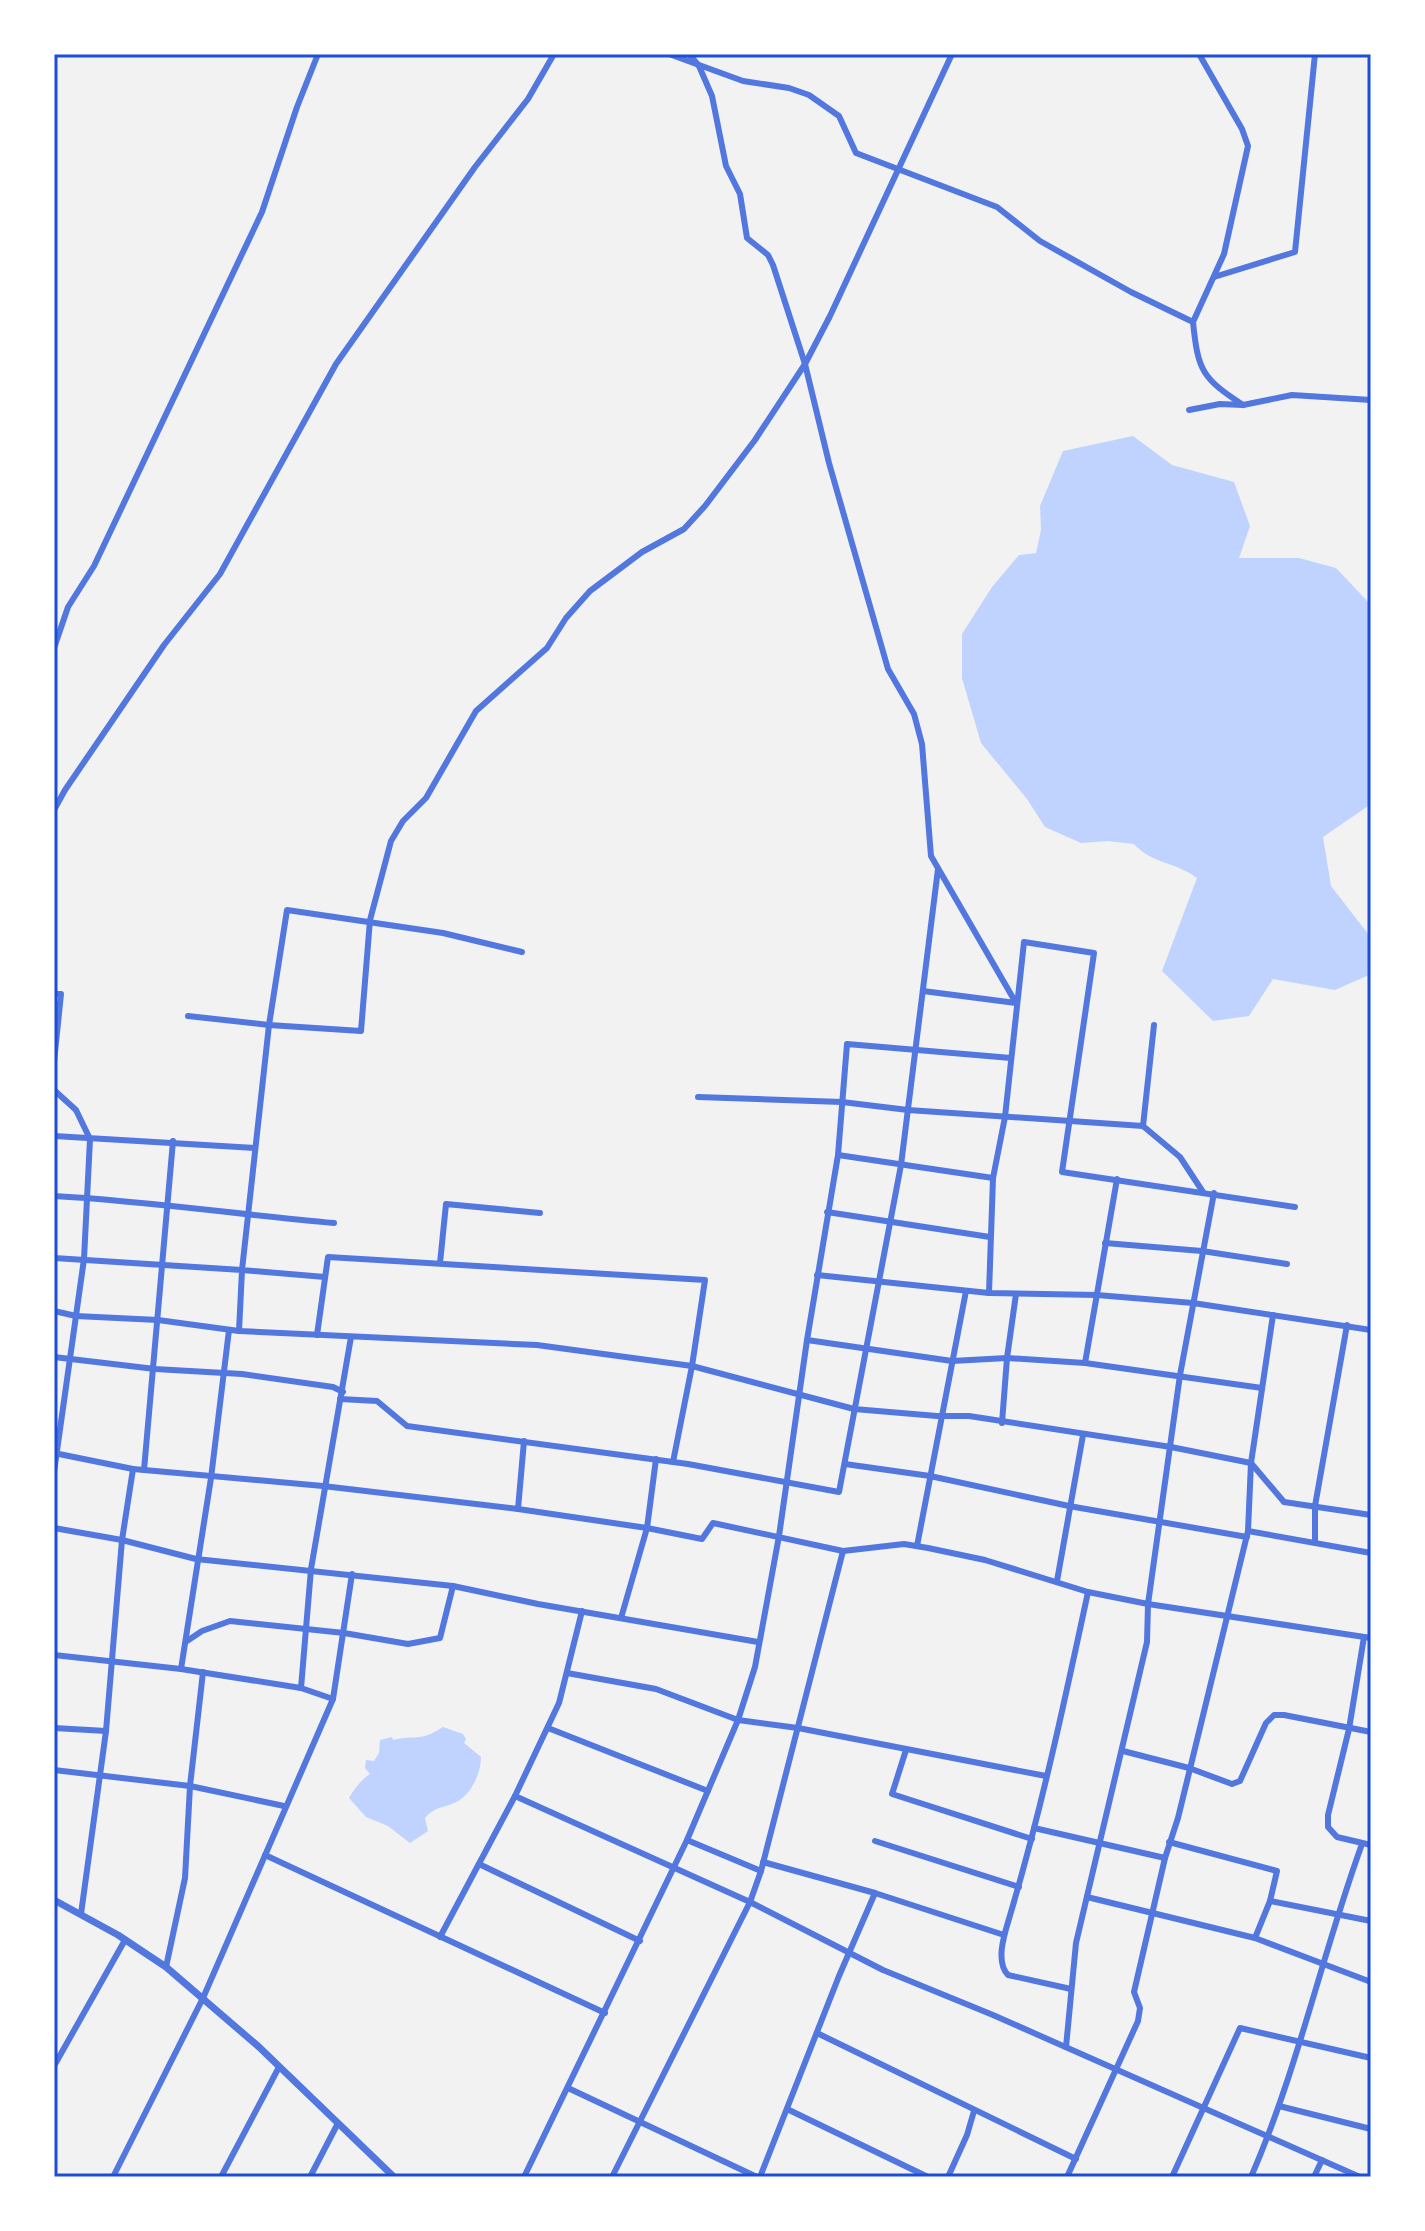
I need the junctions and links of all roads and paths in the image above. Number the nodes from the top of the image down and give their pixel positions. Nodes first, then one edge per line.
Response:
1 (318, 54) edge
2 (554, 54) edge
3 (669, 54) edge
4 (689, 54) edge
5 (952, 54) edge
6 (1199, 54) edge
7 (1315, 54) edge
8 (699, 66) junction
9 (898, 170) junction
10 (1214, 277) junction
11 (1193, 322) junction
12 (805, 364) junction
13 (1371, 400) edge
14 (1243, 405) junction
15 (1189, 410) dead end
16 (54, 648) edge
17 (54, 810) edge
18 (938, 869) junction
19 (370, 920) junction
20 (522, 952) dead end
21 (923, 991) junction
22 (54, 994) edge
23 (1016, 1003) junction
24 (188, 1016) dead end
25 (269, 1025) junction
26 (1154, 1025) dead end
27 (915, 1052) junction
28 (1011, 1058) junction
29 (54, 1062) edge
30 (54, 1090) edge
31 (698, 1097) dead end
32 (842, 1102) junction
33 (908, 1110) junction
34 (1005, 1117) junction
35 (1068, 1121) junction
36 (1143, 1126) junction
37 (54, 1136) edge
38 (90, 1139) junction
39 (173, 1141) junction
40 (255, 1148) junction
41 (838, 1155) junction
42 (901, 1165) junction
43 (993, 1178) junction
44 (1117, 1179) junction
45 (1203, 1192) junction
46 (1214, 1193) junction
47 (54, 1196) edge
48 (86, 1198) junction
49 (168, 1205) junction
50 (1295, 1207) dead end
51 (827, 1212) junction
52 (540, 1213) dead end
53 (247, 1216) junction
54 (890, 1222) junction
55 (334, 1223) dead end
56 (990, 1237) junction
57 (1105, 1243) junction
58 (1202, 1251) junction
59 (54, 1258) edge
60 (84, 1259) junction
61 (440, 1263) junction
62 (163, 1264) junction
63 (1287, 1264) dead end
64 (242, 1270) junction
65 (817, 1275) junction
66 (325, 1277) junction
67 (878, 1280) junction
68 (966, 1291) junction
69 (989, 1293) junction
70 (1016, 1294) junction
71 (1097, 1295) junction
72 (1193, 1303) junction
73 (54, 1311) edge
74 (1273, 1315) junction
75 (76, 1316) junction
76 (158, 1320) junction
77 (1347, 1325) junction
78 (229, 1330) junction
79 (1371, 1330) edge
80 (239, 1331) junction
81 (317, 1335) junction
82 (351, 1337) junction
83 (807, 1340) junction
84 (865, 1349) junction
85 (54, 1357) edge
86 (70, 1357) junction
87 (1007, 1358) junction
88 (952, 1361) junction
89 (1085, 1363) junction
90 (692, 1366) junction
91 (155, 1369) junction
92 (222, 1374) junction
93 (1180, 1375) junction
94 (1262, 1388) junction
95 (799, 1394) junction
96 (342, 1395) junction
97 (854, 1409) junction
98 (942, 1416) junction
99 (1002, 1423) junction
100 (1083, 1435) junction
101 (524, 1441) junction
102 (1171, 1447) junction
103 (56, 1454) edge
104 (656, 1459) junction
105 (673, 1462) junction
106 (1251, 1463) junction
107 (845, 1464) junction
108 (133, 1469) junction
109 (144, 1470) junction
110 (54, 1472) edge
111 (930, 1476) junction
112 (211, 1478) junction
113 (786, 1484) junction
114 (323, 1486) junction
115 (1069, 1506) junction
116 (1315, 1506) junction
117 (518, 1509) junction
118 (1371, 1515) edge
119 (1160, 1522) junction
120 (54, 1528) edge
121 (647, 1528) junction
122 (1248, 1534) junction
123 (779, 1536) junction
124 (122, 1540) junction
125 (1315, 1543) junction
126 (917, 1546) junction
127 (843, 1551) junction
128 (1371, 1553) edge
129 (196, 1559) junction
130 (311, 1569) junction
131 (352, 1574) junction
132 (1057, 1581) junction
133 (453, 1586) junction
134 (1088, 1592) junction
135 (1148, 1604) junction
136 (582, 1611) junction
137 (1226, 1615) junction
138 (621, 1618) junction
139 (307, 1629) junction
140 (344, 1633) junction
141 (1368, 1638) edge
142 (187, 1641) junction
143 (758, 1642) junction
144 (54, 1655) edge
145 (112, 1661) junction
146 (181, 1669) junction
147 (203, 1672) junction
148 (567, 1673) junction
149 (301, 1688) junction
150 (333, 1699) junction
151 (738, 1720) junction
152 (54, 1728) edge
153 (548, 1728) junction
154 (798, 1728) junction
155 (1349, 1729) junction
156 (106, 1731) junction
157 (1371, 1732) edge
158 (906, 1750) junction
159 (1123, 1751) junction
160 (1189, 1768) junction
161 (54, 1770) edge
162 (100, 1773) junction
163 (1046, 1776) junction
164 (190, 1786) junction
165 (708, 1791) junction
166 (515, 1796) junction
167 (284, 1806) junction
168 (1034, 1828) junction
169 (1032, 1839) junction
170 (687, 1840) junction
171 (875, 1841) dead end
172 (1169, 1842) junction
173 (1100, 1843) junction
174 (1362, 1844) junction
175 (1371, 1845) edge
176 (265, 1855) junction
177 (1165, 1858) junction
178 (763, 1862) junction
179 (479, 1864) junction
180 (674, 1866) junction
181 (761, 1871) junction
182 (1019, 1887) junction
183 (875, 1893) junction
184 (1087, 1897) junction
185 (54, 1900) edge
186 (1270, 1901) junction
187 (750, 1902) junction
188 (1153, 1913) junction
189 (81, 1914) junction
190 (1336, 1915) junction
191 (1371, 1921) edge
192 (1004, 1935) junction
193 (440, 1937) junction
194 (1255, 1938) junction
195 (125, 1940) junction
196 (640, 1941) junction
197 (852, 1952) junction
198 (1324, 1964) junction
199 (166, 1967) junction
200 (1371, 1982) edge
201 (1071, 1989) junction
202 (203, 1998) junction
203 (605, 2013) junction
204 (817, 2033) junction
205 (1299, 2042) junction
206 (1066, 2047) junction
207 (1371, 2058) edge
208 (54, 2066) edge
209 (279, 2067) junction
210 (1118, 2070) junction
211 (568, 2088) junction
212 (1279, 2106) junction
213 (1204, 2108) junction
214 (787, 2109) junction
215 (974, 2111) junction
216 (639, 2121) junction
217 (337, 2125) junction
218 (1371, 2129) edge
219 (1268, 2138) junction
220 (1076, 2159) junction
221 (1322, 2160) junction
222 (113, 2177) edge
223 (221, 2177) edge
224 (310, 2177) edge
225 (394, 2177) edge
226 (524, 2177) edge
227 (612, 2177) edge
228 (759, 2177) edge
229 (928, 2177) edge
230 (948, 2177) edge
231 (1067, 2177) edge
232 (1172, 2177) edge
233 (1251, 2177) edge
234 (1314, 2177) edge
235 (1360, 2177) edge

1 - 16 street
2 - 17 street
3 - 8 street
4 - 8 street
5 - 9 street
6 - 10 street
7 - 10 street
8 - 9 street
8 - 12 street
9 - 11 street
9 - 12 street
10 - 11 street
11 - 14 street
12 - 18 street
12 - 19 street
13 - 14 street
14 - 15 street
18 - 21 street
18 - 23 street
19 - 20 street
19 - 25 street
19 - 25 street
21 - 23 street
21 - 27 street
22 - 29 street
23 - 28 street
23 - 35 street
24 - 25 street
25 - 40 street
26 - 36 street
27 - 28 street
27 - 32 street
27 - 33 street
28 - 34 street
30 - 38 street
31 - 32 street
32 - 33 street
32 - 41 street
33 - 34 street
33 - 42 street
34 - 35 street
34 - 43 street
35 - 36 street
35 - 44 street
36 - 45 street
37 - 38 street
38 - 39 street
38 - 48 street
39 - 40 street
39 - 49 street
40 - 53 street
41 - 42 street
41 - 51 street
42 - 43 street
42 - 54 street
43 - 56 street
44 - 45 street
44 - 57 street
45 - 46 street
46 - 50 street
46 - 58 street
47 - 48 street
48 - 49 street
48 - 60 street
49 - 53 street
49 - 62 street
51 - 54 street
51 - 65 street
52 - 61 street
53 - 55 street
53 - 64 street
54 - 56 street
54 - 67 street
56 - 69 street
57 - 58 street
57 - 71 street
58 - 63 street
58 - 72 street
59 - 60 street
60 - 62 street
60 - 75 street
61 - 66 street
61 - 90 street
62 - 64 street
62 - 76 street
64 - 66 street
64 - 80 street
65 - 67 street
65 - 83 street
66 - 81 street
67 - 68 street
67 - 84 street
68 - 69 street
68 - 88 street
69 - 70 street
70 - 71 street
70 - 87 street
71 - 72 street
71 - 89 street
72 - 74 street
72 - 93 street
73 - 75 street
74 - 77 street
74 - 94 street
75 - 76 street
75 - 86 street
76 - 78 street
76 - 91 street
77 - 79 street
77 - 116 street
78 - 80 street
78 - 92 street
80 - 81 street
81 - 82 street
82 - 90 street
82 - 96 street
83 - 84 street
83 - 95 street
84 - 88 street
84 - 97 street
85 - 86 street
86 - 91 street
86 - 103 street
87 - 88 street
87 - 89 street
87 - 99 street
88 - 98 street
89 - 93 street
90 - 95 street
90 - 105 street
91 - 92 street
91 - 109 street
92 - 96 street
92 - 112 street
93 - 94 street
93 - 102 street
94 - 106 street
95 - 97 street
95 - 113 street
96 - 101 street
96 - 114 street
97 - 98 street
97 - 107 street
98 - 99 street
98 - 111 street
99 - 100 street
100 - 102 street
100 - 115 street
101 - 104 street
101 - 117 street
102 - 106 street
102 - 119 street
103 - 108 street
103 - 110 street
104 - 105 street
104 - 121 street
105 - 113 street
106 - 116 street
106 - 122 street
107 - 111 street
107 - 113 street
108 - 109 street
108 - 124 street
109 - 112 street
111 - 115 street
111 - 126 street
112 - 114 street
112 - 129 street
113 - 123 street
114 - 117 street
114 - 130 street
115 - 119 street
115 - 132 street
116 - 118 street
116 - 125 street
117 - 121 street
119 - 122 street
119 - 135 street
120 - 124 street
121 - 123 street
121 - 138 street
122 - 125 street
122 - 137 street
123 - 127 street
123 - 143 street
124 - 129 street
124 - 145 street
125 - 128 street
126 - 127 street
126 - 132 street
127 - 154 street
129 - 130 street
129 - 142 street
130 - 131 street
130 - 139 street
131 - 133 street
131 - 140 street
132 - 134 street
133 - 136 street
133 - 140 street
134 - 135 street
134 - 163 street
135 - 137 street
135 - 159 street
136 - 138 street
136 - 148 street
137 - 141 street
137 - 160 street
138 - 143 street
139 - 140 street
139 - 142 street
139 - 149 street
140 - 150 street
141 - 155 street
142 - 146 street
143 - 151 street
144 - 145 street
145 - 146 street
145 - 156 street
146 - 147 street
147 - 149 street
147 - 164 street
148 - 151 street
148 - 153 street
149 - 150 street
150 - 167 street
151 - 154 street
151 - 165 street
152 - 156 street
153 - 165 street
153 - 166 street
154 - 158 street
154 - 178 street
155 - 157 street
155 - 160 street
155 - 174 street
156 - 162 street
158 - 163 street
158 - 169 street
159 - 160 street
159 - 173 street
160 - 172 street
161 - 162 street
162 - 164 street
162 - 189 street
163 - 168 street
164 - 167 street
164 - 199 street
165 - 170 street
166 - 179 street
166 - 180 street
167 - 176 street
168 - 169 street
168 - 173 street
169 - 182 street
170 - 180 street
170 - 181 street
171 - 182 street
172 - 177 street
172 - 186 street
173 - 177 street
173 - 184 street
174 - 175 street
174 - 190 street
176 - 193 street
176 - 202 street
177 - 188 street
178 - 181 street
178 - 183 street
179 - 193 street
179 - 196 street
180 - 187 street
180 - 196 street
181 - 187 street
182 - 192 street
183 - 192 street
183 - 197 street
184 - 188 street
184 - 201 street
185 - 189 street
186 - 190 street
186 - 194 street
187 - 197 street
187 - 216 street
188 - 194 street
188 - 210 street
189 - 195 street
190 - 191 street
190 - 198 street
192 - 201 street
193 - 203 street
194 - 198 street
195 - 199 street
195 - 208 street
196 - 203 street
197 - 204 street
197 - 206 street
198 - 200 street
198 - 205 street
199 - 202 street
201 - 206 street
202 - 209 street
202 - 222 street
203 - 211 street
204 - 214 street
204 - 215 street
205 - 207 street
205 - 212 street
205 - 213 street
206 - 210 street
209 - 217 street
209 - 223 street
210 - 213 street
210 - 220 street
211 - 216 street
211 - 226 street
212 - 218 street
212 - 219 street
213 - 219 street
213 - 232 street
214 - 228 street
214 - 229 street
215 - 220 street
215 - 230 street
216 - 227 street
216 - 228 street
217 - 224 street
217 - 225 street
219 - 221 street
219 - 233 street
220 - 231 street
221 - 234 street
221 - 235 street

